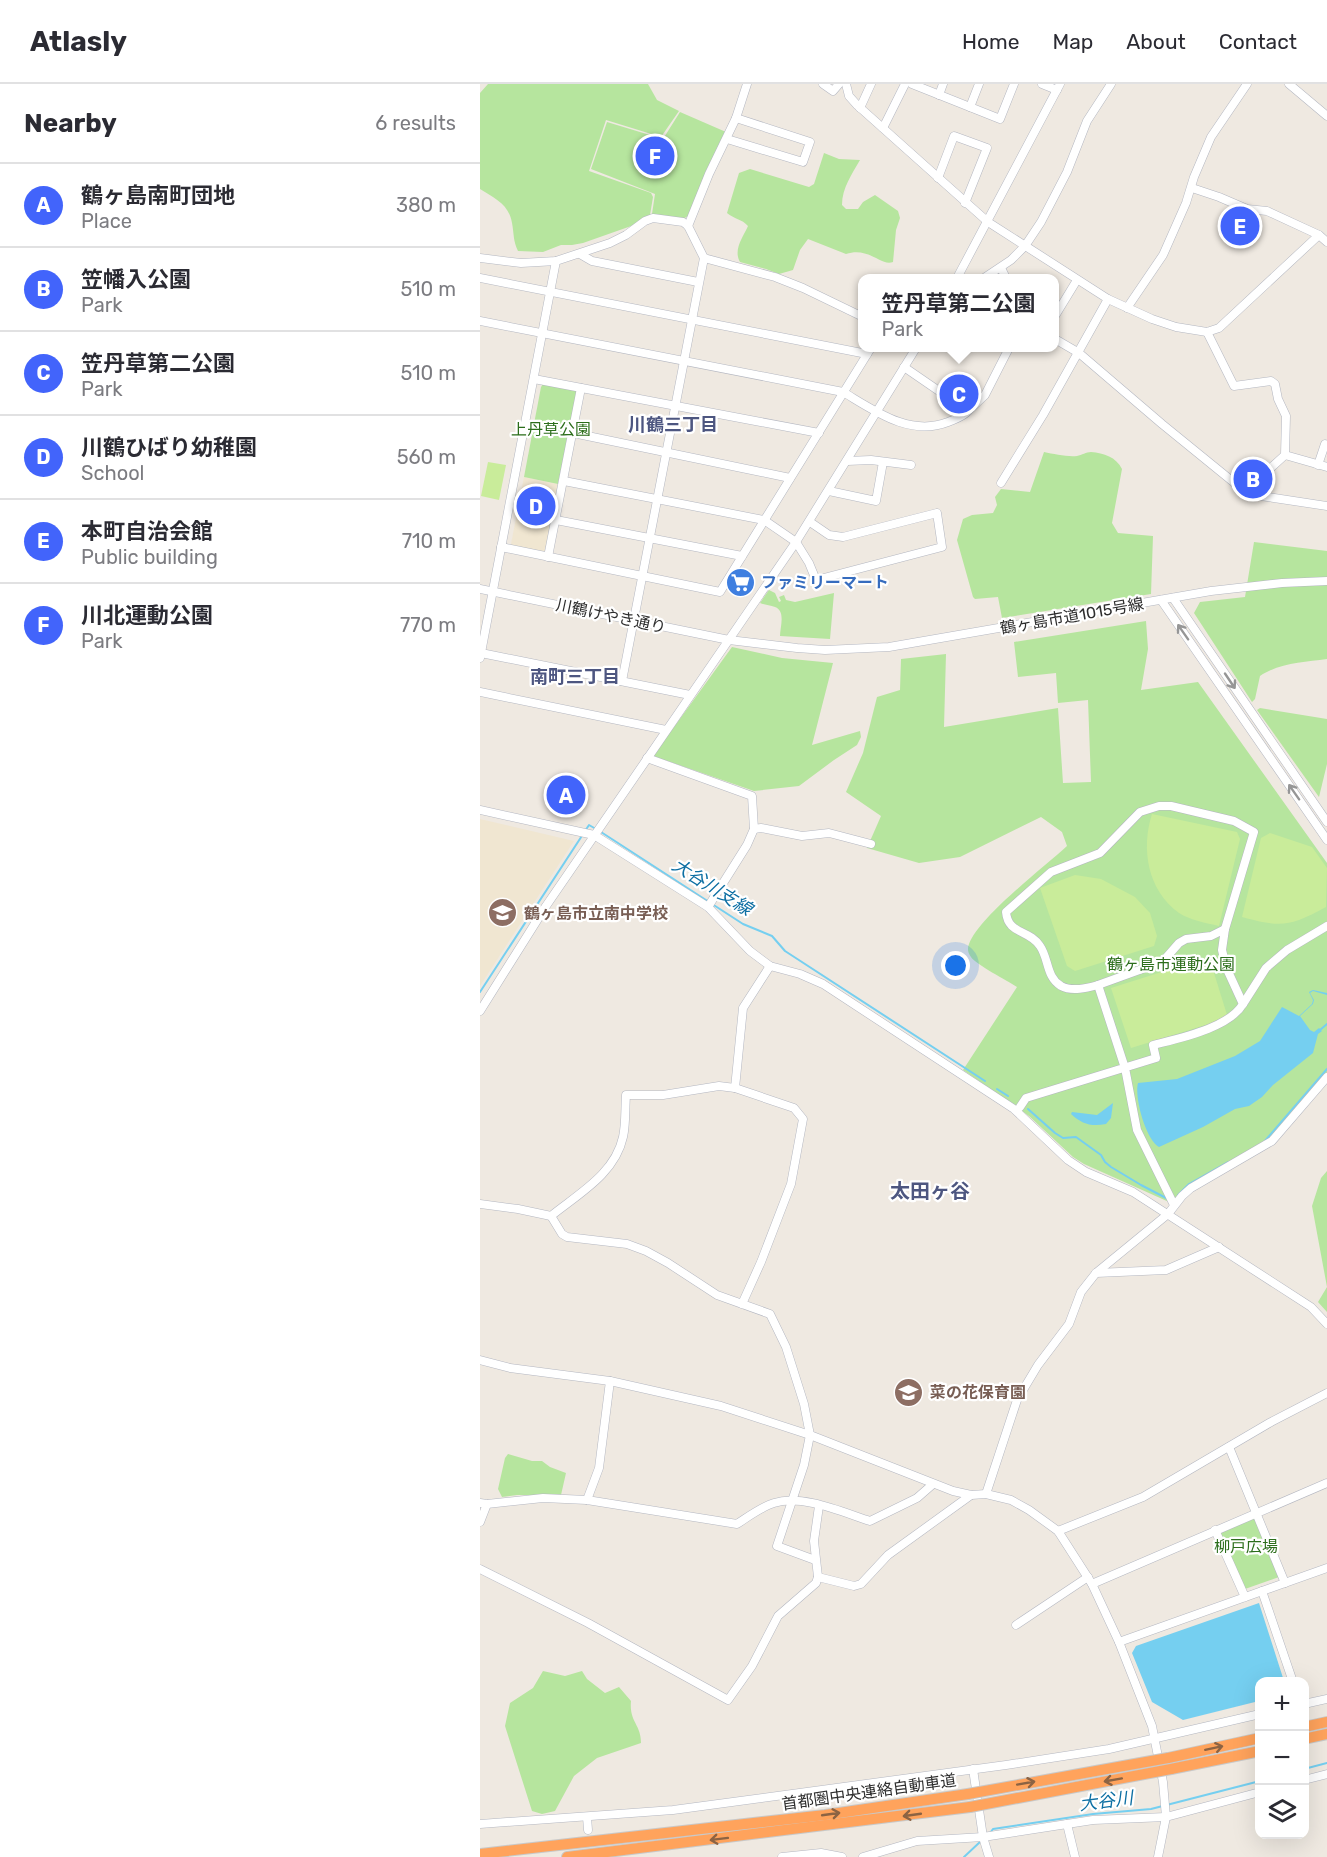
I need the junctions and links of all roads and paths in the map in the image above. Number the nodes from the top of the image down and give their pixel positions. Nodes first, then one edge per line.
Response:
1 (747, 84) edge
2 (823, 84) edge
3 (839, 84) edge
4 (846, 84) edge
5 (871, 84) edge
6 (905, 84) edge
7 (912, 84) edge
8 (943, 84) edge
9 (979, 84) edge
10 (1014, 84) edge
11 (1042, 84) edge
12 (1111, 84) edge
13 (1247, 84) edge
14 (1289, 84) edge
15 (1059, 87) edge
16 (939, 95) junction
17 (970, 107) junction
18 (860, 108) junction
19 (1327, 117) edge
20 (736, 118) junction
21 (883, 128) junction
22 (727, 139) junction
23 (938, 178) junction
24 (1191, 188) junction
25 (965, 203) junction
26 (987, 222) junction
27 (688, 226) junction
28 (1324, 236) edge
29 (1025, 246) junction
30 (580, 254) junction
31 (480, 258) edge
32 (704, 258) junction
33 (556, 261) junction
34 (1000, 268) junction
35 (960, 274) edge
36 (991, 274) edge
37 (1003, 274) edge
38 (480, 278) edge
39 (1077, 280) junction
40 (698, 282) junction
41 (551, 293) junction
42 (1108, 299) junction
43 (1127, 308) junction
44 (1059, 309) edge
45 (858, 315) edge
46 (480, 321) edge
47 (691, 321) junction
48 (1207, 332) junction
49 (544, 333) junction
50 (1059, 341) edge
51 (858, 349) edge
52 (868, 352) edge
53 (913, 352) edge
54 (1007, 352) edge
55 (1079, 353) junction
56 (683, 360) junction
57 (904, 367) junction
58 (534, 379) junction
59 (581, 388) junction
60 (843, 392) junction
61 (674, 405) junction
62 (968, 411) junction
63 (877, 412) junction
64 (573, 433) junction
65 (819, 433) junction
66 (1326, 443) edge
67 (665, 452) junction
68 (1285, 455) junction
69 (847, 462) junction
70 (883, 462) junction
71 (911, 465) dead end
72 (1318, 465) junction
73 (1327, 467) edge
74 (790, 478) junction
75 (564, 481) junction
76 (1001, 483) dead end
77 (829, 491) junction
78 (1259, 494) junction
79 (657, 498) junction
80 (1327, 506) edge
81 (556, 520) junction
82 (764, 520) junction
83 (810, 522) junction
84 (649, 537) junction
85 (796, 542) junction
86 (501, 548) junction
87 (742, 556) junction
88 (548, 557) junction
89 (641, 575) junction
90 (1327, 581) edge
91 (480, 589) edge
92 (493, 592) junction
93 (1173, 598) junction
94 (1161, 600) junction
95 (632, 621) junction
96 (729, 640) junction
97 (481, 656) edge
98 (622, 681) junction
99 (480, 692) edge
100 (690, 695) junction
101 (666, 730) junction
102 (647, 758) junction
103 (480, 810) edge
104 (1327, 822) edge
105 (753, 829) junction
106 (592, 835) junction
107 (1327, 840) edge
108 (871, 844) dead end
109 (708, 907) junction
110 (1327, 926) edge
111 (1225, 929) junction
112 (770, 966) junction
113 (1098, 985) junction
114 (1243, 1004) junction
115 (481, 1007) edge
116 (1125, 1068) junction
117 (1327, 1077) edge
118 (735, 1088) junction
119 (1020, 1107) dead end
120 (480, 1204) edge
121 (1174, 1205) junction
122 (1168, 1214) junction
123 (551, 1216) junction
124 (1219, 1247) junction
125 (1096, 1273) junction
126 (742, 1304) junction
127 (1327, 1324) edge
128 (480, 1360) edge
129 (610, 1381) junction
130 (1327, 1393) edge
131 (810, 1435) junction
132 (1229, 1447) junction
133 (1327, 1483) edge
134 (933, 1484) junction
135 (986, 1494) junction
136 (971, 1495) junction
137 (587, 1500) junction
138 (793, 1500) junction
139 (484, 1503) edge
140 (819, 1506) junction
141 (1256, 1513) junction
142 (480, 1522) edge
143 (1215, 1530) junction
144 (1058, 1531) junction
145 (815, 1560) junction
146 (1327, 1568) edge
147 (480, 1569) edge
148 (818, 1577) junction
149 (1090, 1581) junction
150 (1285, 1583) junction
151 (1262, 1591) junction
152 (1245, 1597) junction
153 (1016, 1625) dead end
154 (1119, 1642) junction
155 (1291, 1677) edge
156 (1327, 1699) edge
157 (1309, 1703) edge
158 (1255, 1715) edge
159 (1327, 1722) edge
160 (1309, 1726) edge
161 (1327, 1734) edge
162 (1155, 1737) junction
163 (1309, 1738) edge
164 (1255, 1739) edge
165 (1255, 1752) edge
166 (973, 1769) junction
167 (1327, 1774) edge
168 (1309, 1779) edge
169 (1255, 1793) edge
170 (587, 1816) junction
171 (1166, 1818) junction
172 (480, 1824) edge
173 (1067, 1824) junction
174 (588, 1830) dead end
175 (648, 1836) junction
176 (983, 1837) junction
177 (480, 1847) edge
178 (648, 1848) junction
179 (480, 1854) edge
180 (567, 1857) edge
181 (598, 1857) edge
182 (782, 1857) edge
183 (842, 1857) edge
184 (862, 1857) edge
185 (989, 1857) edge
186 (1075, 1857) edge
187 (1158, 1857) edge

1 - 20 street
2 - 3 street
4 - 18 street
5 - 18 street
6 - 21 street
7 - 16 street
8 - 16 street
9 - 17 street
10 - 17 street
11 - 15 street
12 - 29 street
13 - 24 street
14 - 19 street
15 - 26 street
16 - 17 street
18 - 21 street
20 - 22 street
20 - 22 street
21 - 23 street
22 - 27 street
23 - 25 street
23 - 25 street
24 - 28 street
24 - 43 street
25 - 26 street
26 - 29 street
26 - 35 street
27 - 30 street
27 - 32 street
28 - 48 street
29 - 34 street
29 - 39 street
30 - 33 street
30 - 40 street
31 - 33 street
32 - 40 street
32 - 45 street
33 - 41 street
34 - 36 street
34 - 37 street
38 - 41 street
39 - 42 street
39 - 44 street
40 - 47 street
41 - 47 street
41 - 49 street
42 - 43 street
42 - 55 street
43 - 48 street
46 - 49 street
47 - 51 street
47 - 56 street
48 - 68 street
49 - 56 street
49 - 58 street
50 - 55 street
52 - 60 street
53 - 57 street
54 - 62 street
55 - 76 street
55 - 78 street
56 - 60 street
56 - 61 street
57 - 62 street
57 - 63 street
58 - 59 street
58 - 86 street
59 - 61 street
59 - 64 street
60 - 63 street
60 - 65 street
61 - 65 street
61 - 67 street
62 - 63 street
63 - 69 street
64 - 67 street
64 - 75 street
65 - 74 street
66 - 72 street
67 - 74 street
67 - 79 street
68 - 72 street
68 - 78 street
69 - 70 street
69 - 77 street
70 - 71 street
70 - 77 street
72 - 73 street
74 - 82 street
75 - 79 street
75 - 81 street
77 - 83 street
78 - 80 street
79 - 82 street
79 - 84 street
81 - 84 street
81 - 88 street
82 - 85 street
82 - 87 street
83 - 85 street
83 - 85 street
84 - 87 street
84 - 89 street
85 - 96 street
86 - 88 street
86 - 92 street
87 - 89 street
88 - 89 street
89 - 95 street
90 - 93 street
91 - 92 street, 川鶴けやき通り
92 - 95 street, 川鶴けやき通り
92 - 97 street
93 - 94 street
93 -> 104 street
94 - 96 street, 鶴ヶ島市道1015号線
107 -> 94 street, 鶴ヶ島市道1015号線
95 - 96 street, 川鶴けやき通り
95 - 98 street
96 - 100 street
97 - 98 street
98 - 100 street
99 - 101 street
100 - 101 street
101 - 102 street
102 - 105 street
102 - 106 street
103 - 106 street
105 - 108 street
105 - 109 street
106 - 109 street
106 - 115 street
109 - 112 street
110 - 114 street
111 - 113 street
111 - 113 street
111 - 114 street
112 - 118 street
112 - 122 street
113 - 116 street
114 - 116 street
116 - 119 street
116 - 121 street
117 - 121 street
118 - 123 street
118 - 126 street
120 - 123 street
121 - 122 street
122 - 124 street
122 - 125 street
123 - 126 street
124 - 125 street
124 - 127 street
125 - 135 street
126 - 131 street
128 - 129 street
129 - 131 street
129 - 137 street
130 - 132 street
131 - 134 street
131 - 138 street
132 - 141 street
132 - 144 street
133 - 141 street
134 - 136 street
134 - 140 street
135 - 136 street
135 - 144 street
136 - 148 street
137 - 138 street
137 - 139 street
138 - 140 street
138 - 145 street
139 - 142 street
140 - 145 street
141 - 143 street
141 - 150 street
143 - 149 street
143 - 152 street
144 - 149 street
145 - 148 street
146 - 150 street
147 - 148 street
149 - 153 street
149 - 154 street
150 - 151 street
151 - 152 street
151 - 155 street
152 - 154 street
154 - 162 street
156 - 157 street
158 - 162 street
159 - 160 highway
161 - 163 highway
162 - 166 street
162 - 171 street
175 -> 164 highway, 首都圏中央連絡自動車道, bridge
165 -> 178 highway, 首都圏中央連絡自動車道, bridge
166 - 170 street
166 - 176 street
167 - 168 street
169 - 171 street
170 - 172 street
170 - 174 street
171 - 173 street
171 - 187 street
173 - 176 street
173 - 186 street
175 - 177 highway
175 - 179 highway, 首都圏中央連絡自動車道
176 - 184 street
176 - 185 street
178 - 180 highway, 首都圏中央連絡自動車道
178 - 181 highway
182 - 183 street

